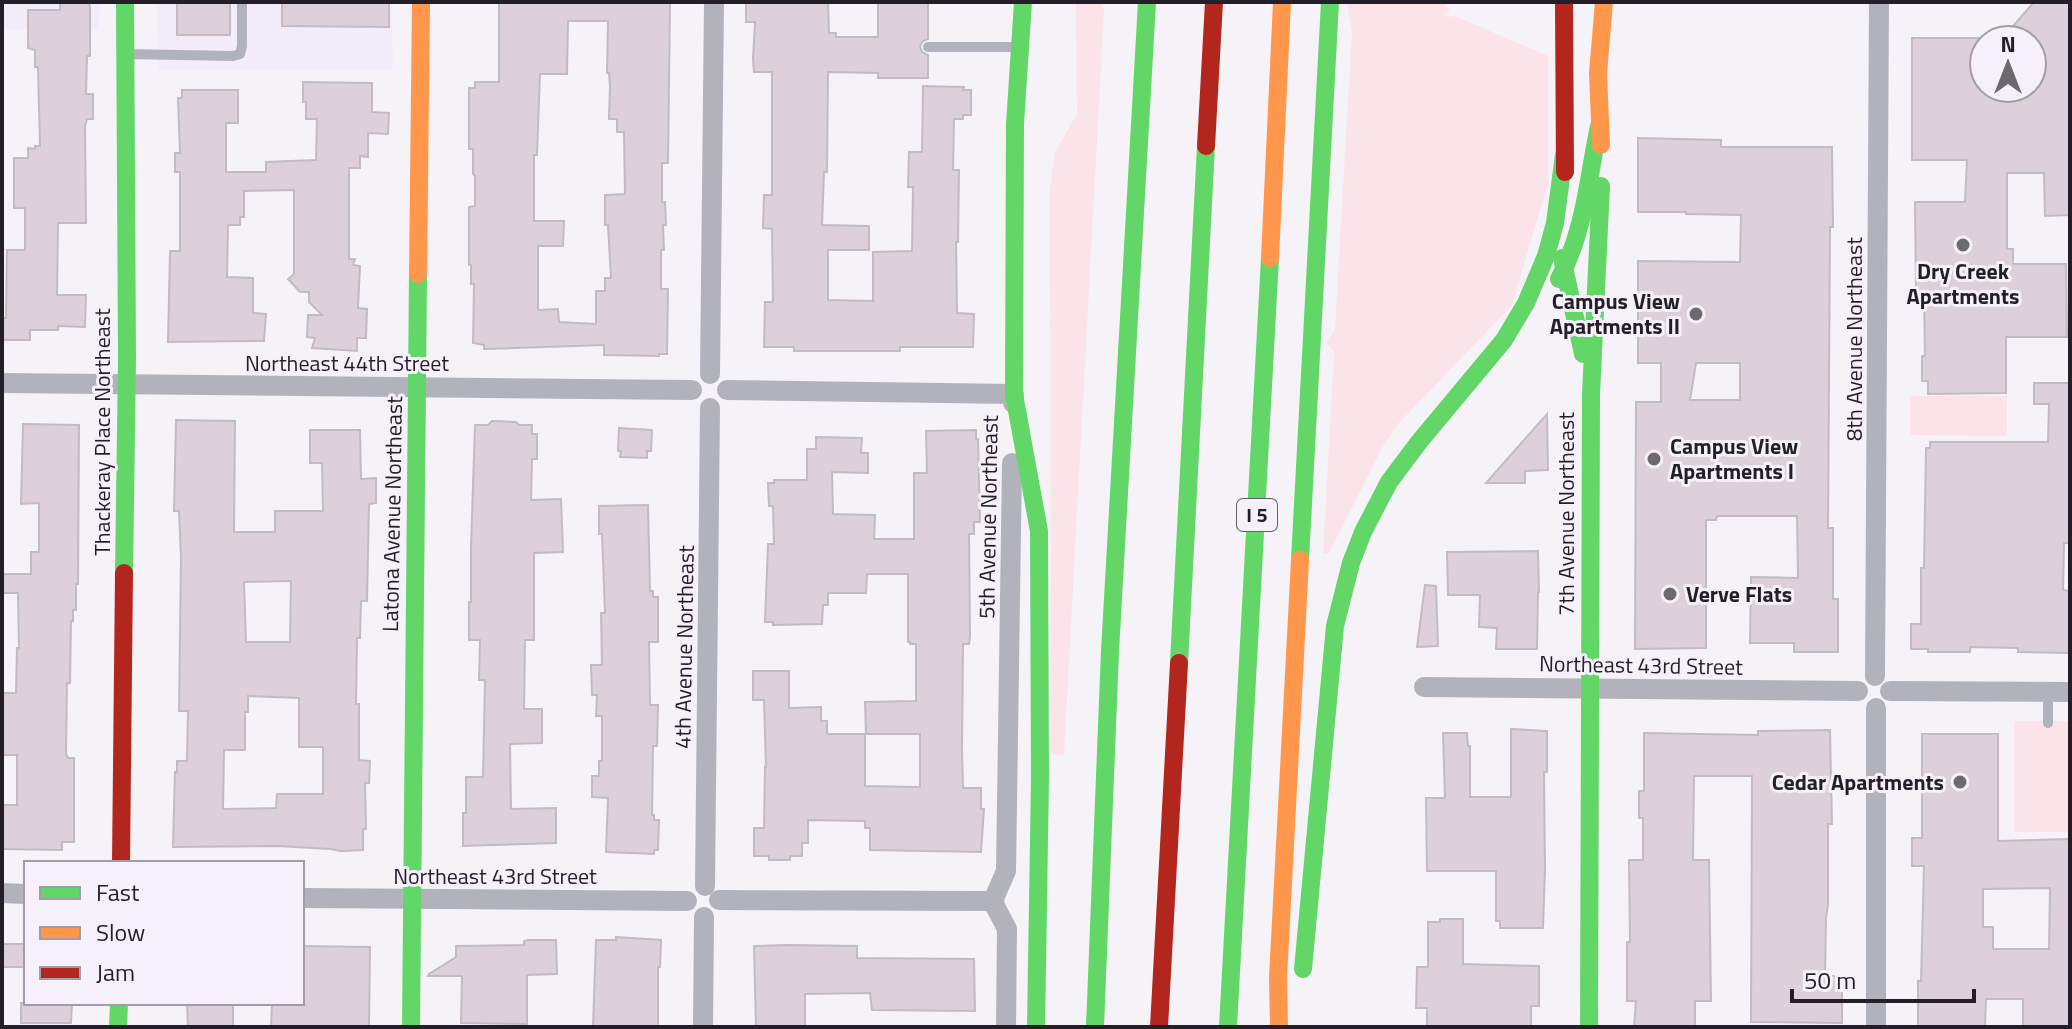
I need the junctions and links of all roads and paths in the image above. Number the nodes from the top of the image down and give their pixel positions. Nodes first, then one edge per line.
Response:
1 (125, 2) edge
2 (242, 2) edge
3 (421, 2) edge
4 (714, 2) edge
5 (1023, 2) edge
6 (1134, 2) edge
7 (1147, 2) edge
8 (1214, 2) edge
9 (1282, 2) edge
10 (1330, 2) edge
11 (1564, 2) edge
12 (1604, 2) edge
13 (1879, 2) edge
14 (928, 47) dead end
15 (1019, 47) junction
16 (125, 54) junction
17 (1599, 126) junction
18 (1138, 151) junction
19 (1564, 155) junction
20 (1564, 271) junction
21 (1504, 340) junction
22 (710, 374) junction
23 (2, 383) edge
24 (127, 385) junction
25 (417, 387) junction
26 (692, 390) junction
27 (727, 390) junction
28 (1014, 394) junction
29 (1591, 394) junction
30 (710, 408) junction
31 (1882, 684) junction
32 (1424, 687) dead end
33 (1590, 689) junction
34 (1858, 691) junction
35 (2048, 692) junction
36 (2070, 692) edge
37 (1876, 708) junction
38 (2048, 723) dead end
39 (121, 861) edge
40 (2, 893) edge
41 (712, 893) junction
42 (24, 894) edge
43 (304, 898) edge
44 (412, 900) junction
45 (687, 901) junction
46 (994, 901) junction
47 (704, 917) junction
48 (1302, 981) dead end
49 (119, 1005) edge
50 (118, 1027) edge
51 (411, 1027) edge
52 (703, 1027) edge
53 (1006, 1027) edge
54 (1036, 1027) edge
55 (1095, 1027) edge
56 (1159, 1027) edge
57 (1228, 1027) edge
58 (1279, 1027) edge
59 (1589, 1027) edge
60 (1876, 1027) edge

1 - 16 main road, Thackeray Place Northeast
2 - 16 lane
3 - 25 main road, Latona Avenue Northeast
4 - 22 street
5 - 15 main road, 5th Avenue Northeast
6 - 18 main road
7 - 18 main road
8 - 56 main road
9 - 57 main road, I 5
10 - 58 main road
11 - 19 main road
12 - 17 main road, 7th Avenue Northeast
13 - 31 street, 8th Avenue Northeast
14 - 15 lane
15 - 28 main road, 5th Avenue Northeast
16 - 24 main road, Thackeray Place Northeast
17 - 20 main road
17 - 29 main road, 7th Avenue Northeast
18 - 55 main road
19 - 20 main road
19 - 21 main road
20 - 21 main road
20 - 29 main road
21 - 48 main road
22 - 26 street
22 - 27 street
23 - 24 street, Northeast 44th Street
24 - 25 street, Northeast 44th Street
24 - 39 main road, Thackeray Place Northeast
25 - 26 street, Northeast 44th Street
25 - 44 main road, Latona Avenue Northeast
26 - 30 street
27 - 28 street
27 - 30 street
28 - 46 street, 5th Avenue Northeast
28 - 54 main road
29 - 33 main road, 7th Avenue Northeast
30 - 41 street, 4th Avenue Northeast
31 - 34 street
31 - 35 street
31 - 37 street
32 - 33 street, Northeast 43rd Street
33 - 34 street, Northeast 43rd Street
33 - 59 main road, 7th Avenue Northeast
34 - 37 street
35 - 36 street
35 - 38 lane
37 - 60 street
40 - 42 street
41 - 45 street
41 - 46 street
41 - 47 street
43 - 44 street, Northeast 43rd Street
44 - 45 street, Northeast 43rd Street
44 - 51 main road, Latona Avenue Northeast
45 - 47 street
46 - 53 street
47 - 52 street
49 - 50 main road

